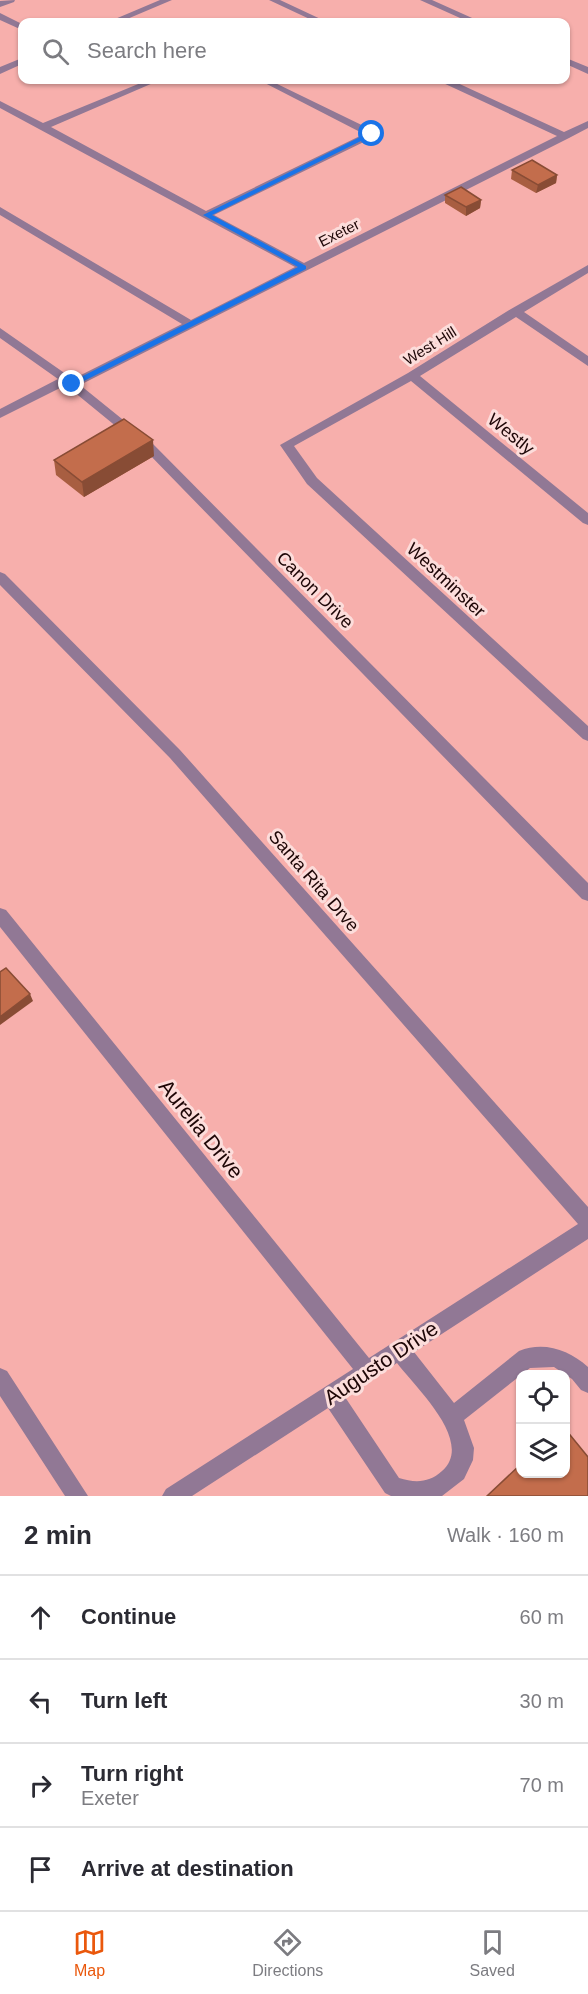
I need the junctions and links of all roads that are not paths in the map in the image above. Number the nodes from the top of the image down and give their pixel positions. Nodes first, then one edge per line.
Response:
1 (10, 0) edge
2 (168, 0) edge
3 (273, 0) edge
4 (424, 0) edge
5 (0, 4) edge
6 (0, 16) edge
7 (123, 18) edge
8 (313, 18) edge
9 (467, 18) edge
10 (18, 25) edge
11 (18, 63) edge
12 (570, 63) edge
13 (0, 71) edge
14 (588, 71) edge
15 (145, 84) edge
16 (272, 84) edge
17 (453, 84) edge
18 (0, 104) edge
19 (588, 124) edge
20 (43, 127) junction
21 (565, 136) junction
22 (0, 210) edge
23 (206, 215) junction
24 (303, 267) junction
25 (588, 268) edge
26 (515, 311) junction
27 (190, 324) junction
28 (0, 332) edge
29 (588, 362) edge
30 (412, 376) junction
31 (69, 382) junction
32 (0, 414) edge
33 (286, 446) joint
34 (588, 520) edge
35 (0, 577) edge
36 (588, 735) edge
37 (588, 894) edge
38 (0, 915) edge
39 (588, 1221) edge
40 (588, 1228) edge
41 (399, 1349) junction
42 (367, 1371) junction
43 (0, 1378) edge
44 (588, 1383) edge
45 (332, 1396) junction
46 (453, 1416) junction
47 (387, 1491) edge
48 (77, 1496) edge
49 (173, 1496) edge

1 - 5 street
2 - 7 street
3 - 8 street
4 - 9 street
6 - 10 street
11 - 13 street
12 - 14 street
15 - 20 street
16 - 23 street
17 - 21 street
18 - 20 street
19 - 21 street, Exeter
20 - 23 street
21 - 24 street, Exeter
22 - 27 street
23 - 24 street
24 - 27 street, Exeter
25 - 26 street, West Hill
26 - 29 street
26 - 30 street, West Hill
27 - 31 street, Exeter
28 - 31 street, Canon Drive
30 - 33 street, West Hill
30 - 34 street, Westly
31 - 32 street, Exeter
31 - 37 street, Canon Drive
33 - 36 street, Westminster
35 - 39 street, Santa Rita Drve
38 - 42 street, Aurelia Drive
40 - 41 street, Augusto Drive
41 - 42 street, Augusto Drive
41 - 46 street
42 - 45 street, Augusto Drive
43 - 48 street
44 - 46 street
45 - 47 street
45 - 49 street, Augusto Drive
46 - 47 street

